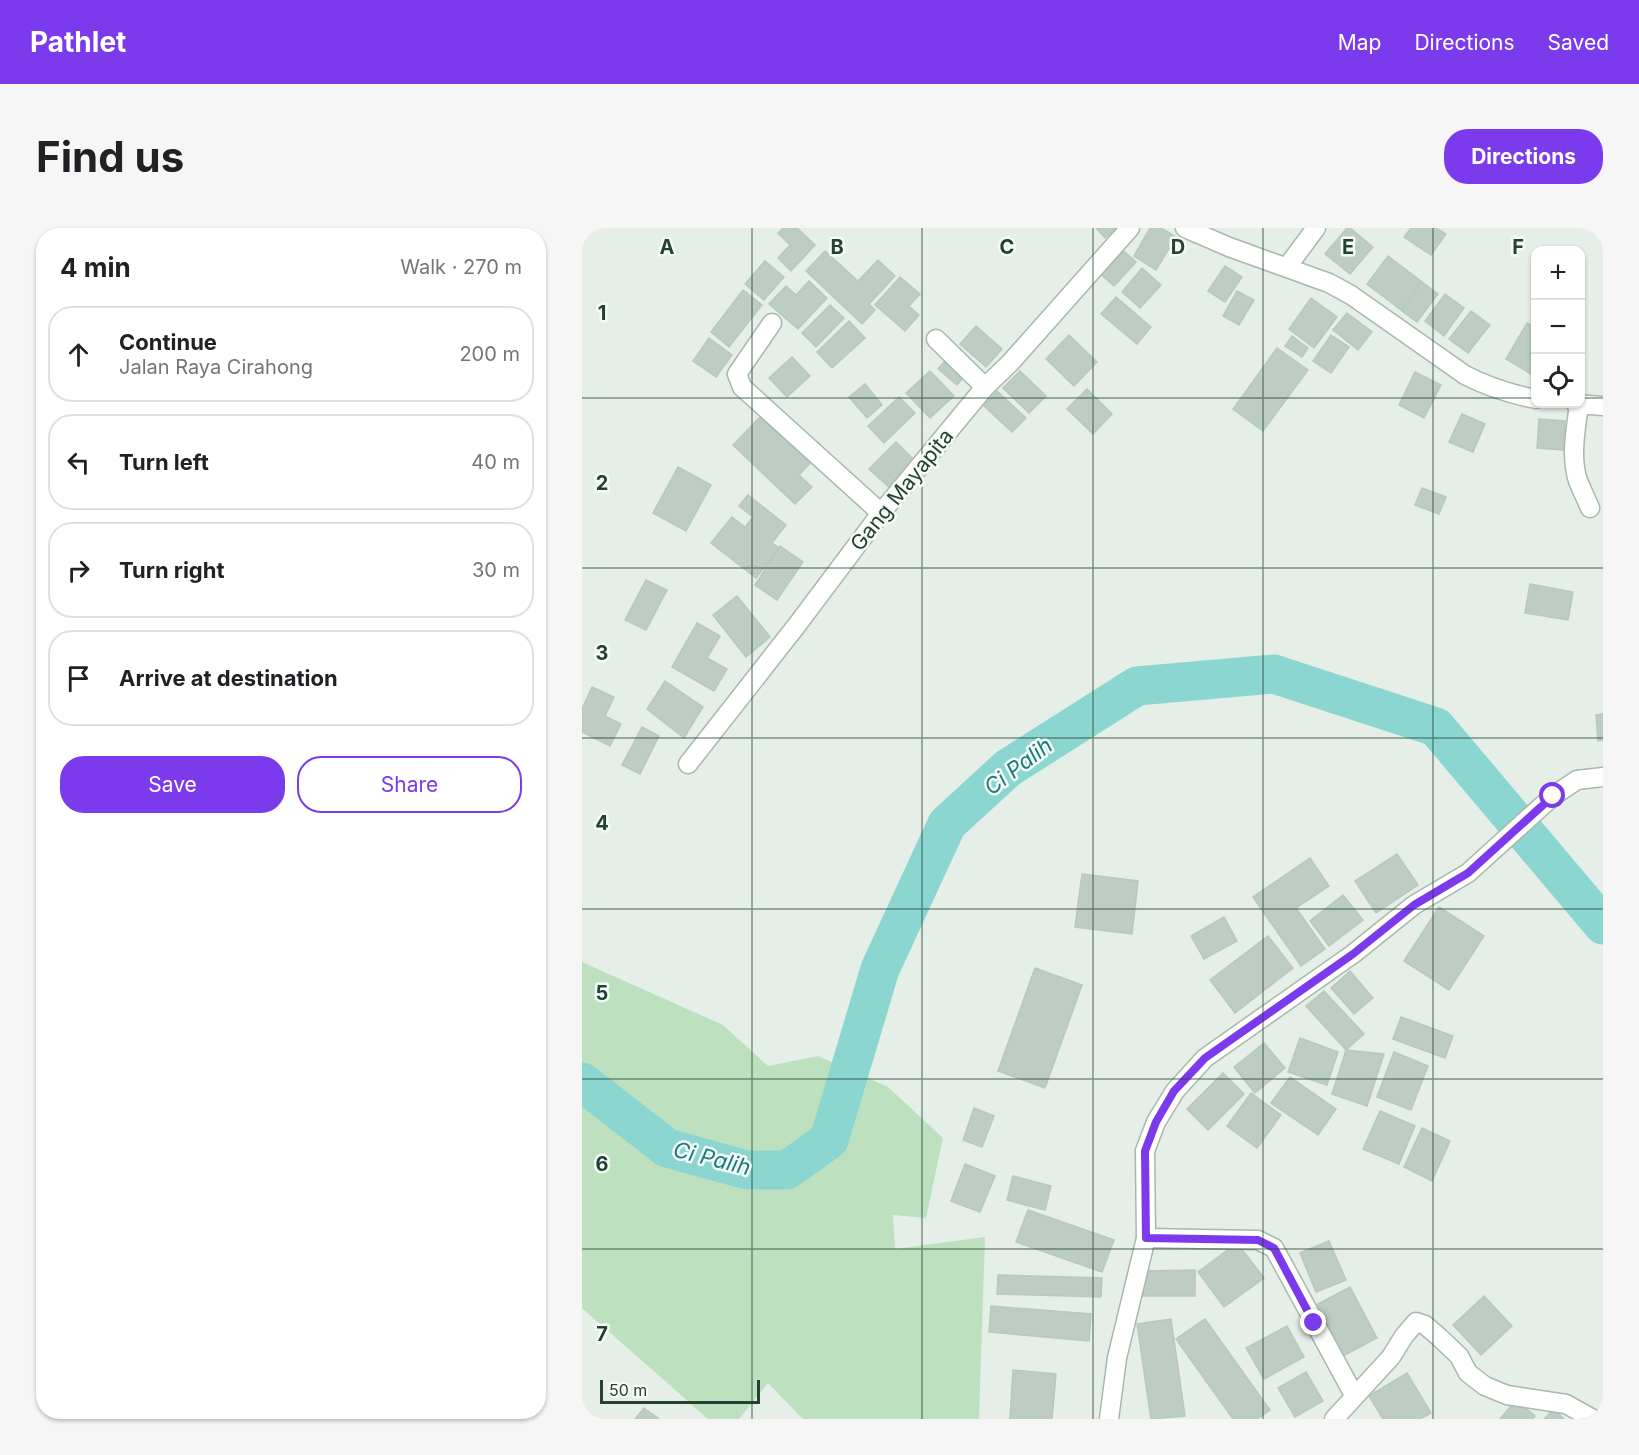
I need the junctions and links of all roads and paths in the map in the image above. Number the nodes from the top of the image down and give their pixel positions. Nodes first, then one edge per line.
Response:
1 (1130, 228) edge
2 (1185, 228) edge
3 (1316, 228) edge
4 (1287, 267) junction
5 (772, 323) dead end
6 (936, 339) dead end
7 (985, 387) junction
8 (1531, 398) edge
9 (1585, 405) edge
10 (1603, 406) edge
11 (1577, 408) edge
12 (1590, 508) dead end
13 (881, 513) junction
14 (688, 764) dead end
15 (1603, 777) edge
16 (1146, 1238) junction
17 (1354, 1395) junction
18 (1109, 1419) edge
19 (1334, 1419) edge
20 (1593, 1419) edge

1 - 7 street, Gang Mayapita
2 - 4 street
3 - 4 street
4 - 8 street
5 - 13 street
6 - 7 street
7 - 13 street, Gang Mayapita
9 - 10 street
11 - 12 street
13 - 14 street, Gang Mayapita
15 - 16 street
16 - 17 street
16 - 18 street
17 - 19 street
17 - 20 street

